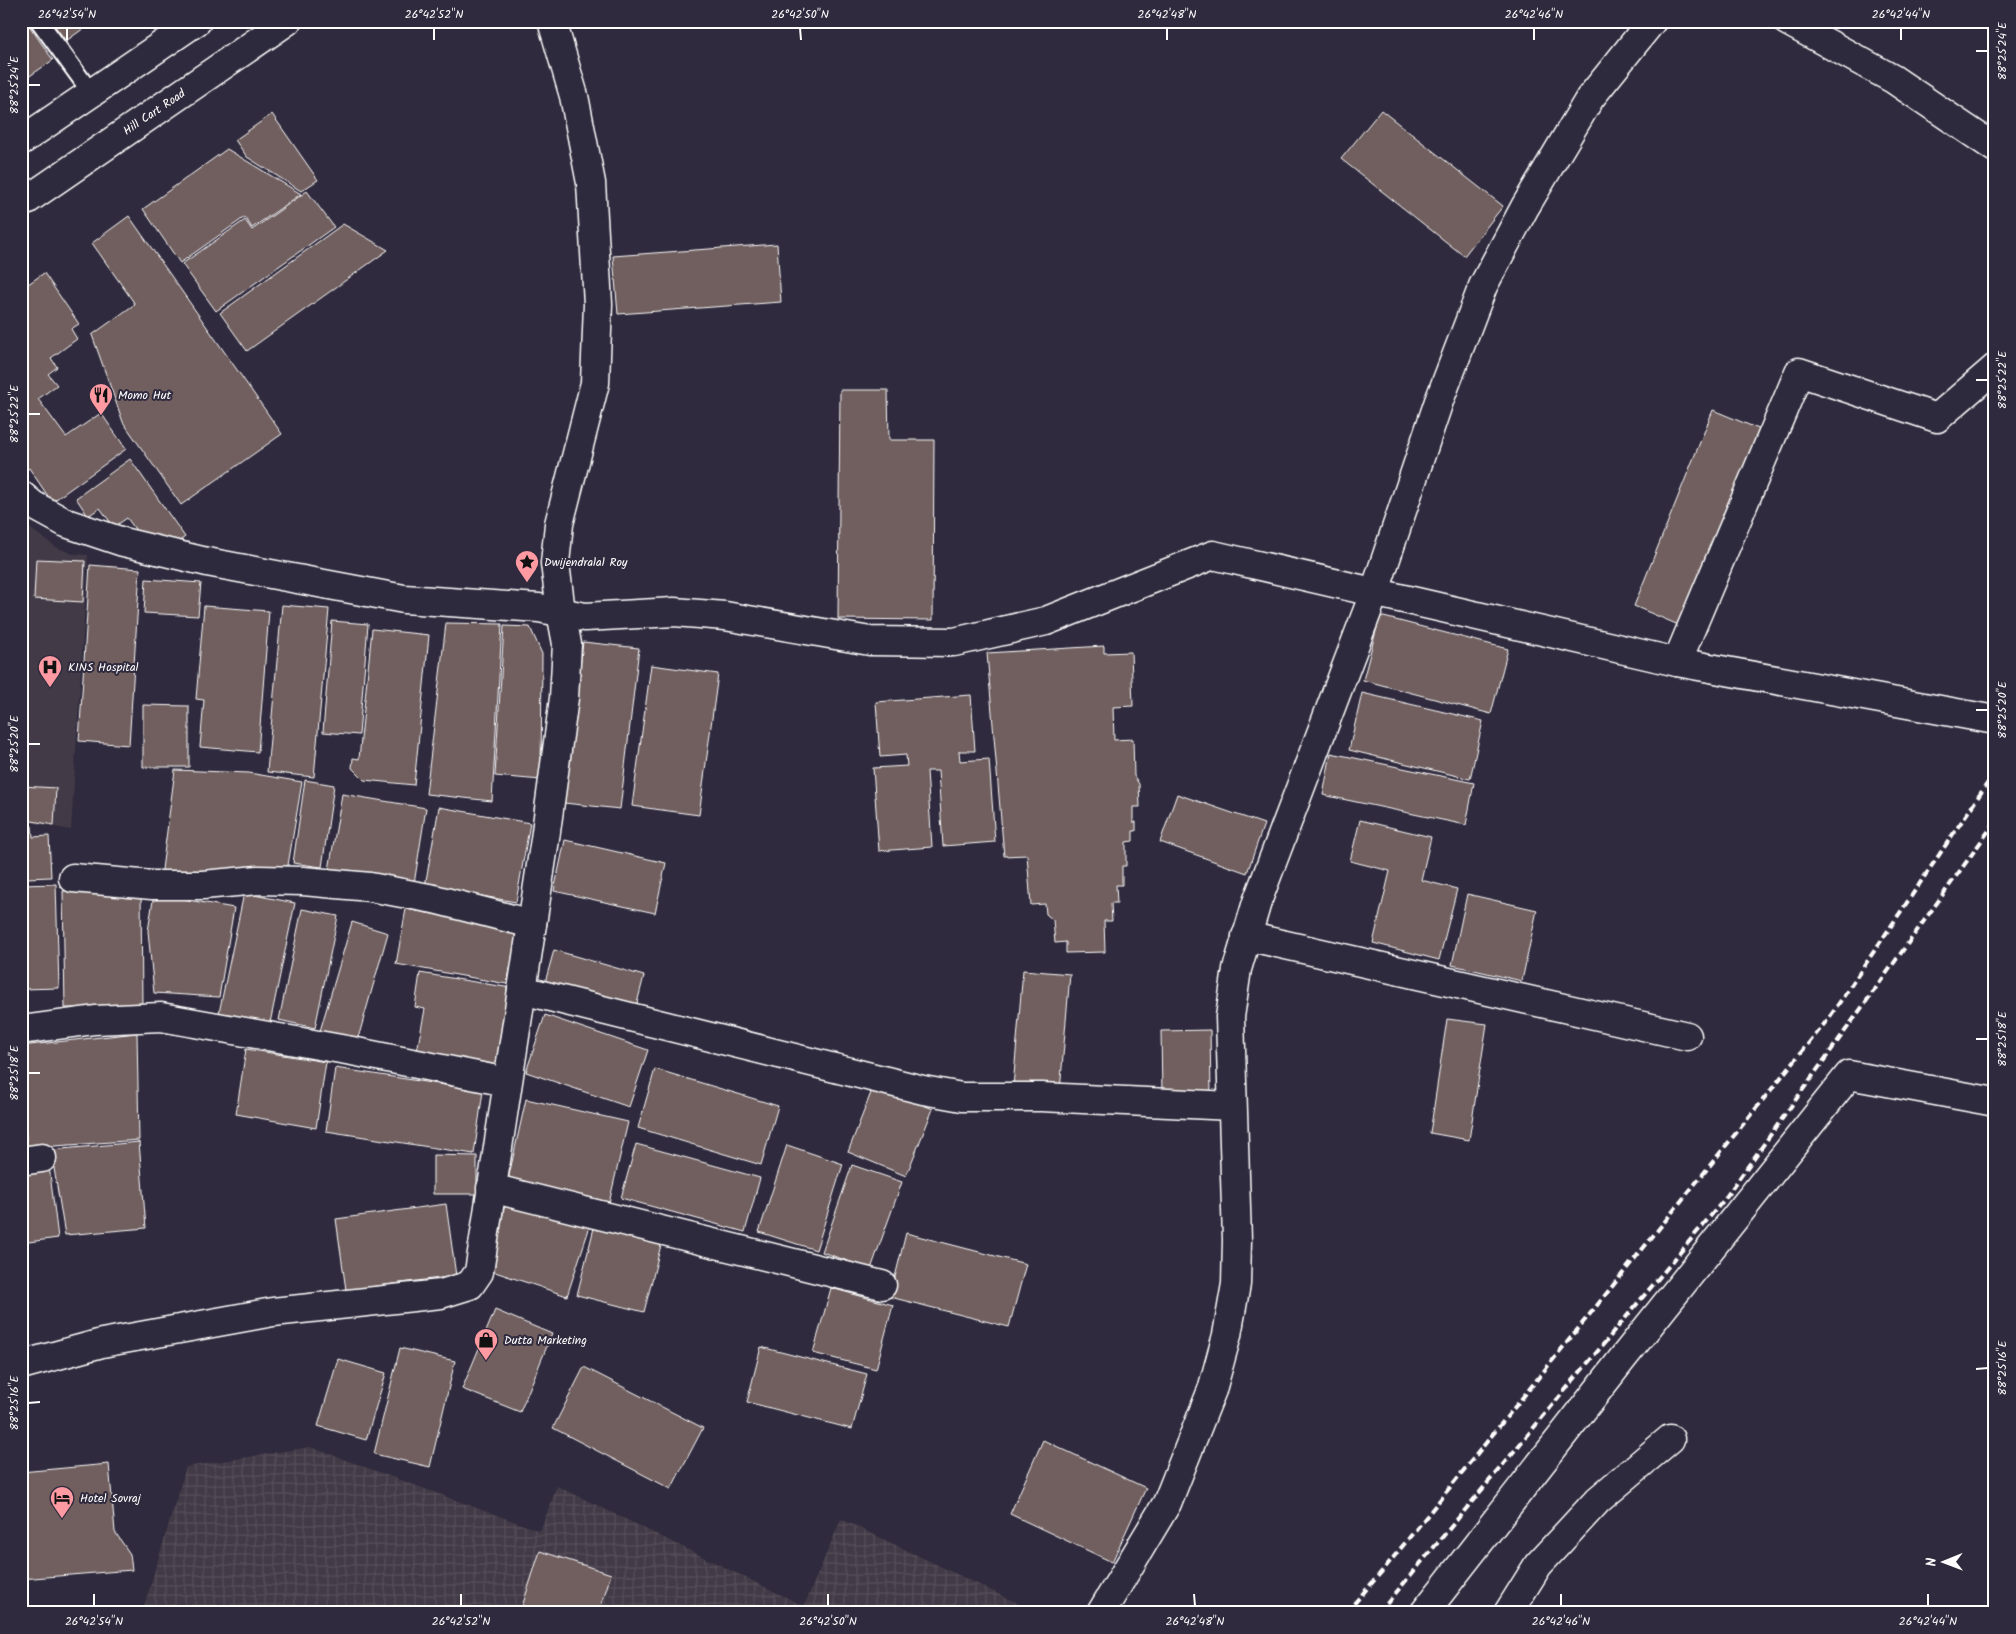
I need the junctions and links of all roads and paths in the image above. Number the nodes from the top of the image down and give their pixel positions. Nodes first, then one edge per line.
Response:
1 (40, 21) edge
2 (197, 21) edge
3 (287, 21) edge
4 (552, 21) edge
5 (1652, 21) edge
6 (1788, 21) edge
7 (92, 94) junction
8 (21, 142) edge
9 (1995, 148) edge
10 (21, 204) edge
11 (1995, 368) edge
12 (21, 495) edge
13 (1375, 591) junction
14 (561, 612) junction
15 (1677, 662) junction
16 (1995, 720) edge
17 (73, 878) dead end
18 (532, 924) junction
19 (1246, 936) junction
20 (522, 990) junction
21 (21, 1030) edge
22 (1687, 1036) dead end
23 (507, 1082) junction
24 (1995, 1102) edge
25 (1232, 1106) junction
26 (491, 1188) junction
27 (882, 1285) dead end
28 (21, 1365) edge
29 (1670, 1439) dead end
30 (1101, 1613) edge
31 (1424, 1613) edge
32 (1508, 1613) edge

1 - 7 lane
2 - 7 street
3 - 10 street, Hill Cart Road
4 - 14 street
5 - 13 street
6 - 9 street
7 - 8 street
11 - 15 street
12 - 14 street
13 - 14 street
13 - 15 street
13 - 19 street
14 - 18 street
15 - 16 street
17 - 18 street
18 - 20 street
19 - 22 street
19 - 25 street
20 - 23 street
20 - 25 street
21 - 23 street
23 - 26 street
24 - 31 street
25 - 30 street
26 - 27 street
26 - 28 street
29 - 32 street

